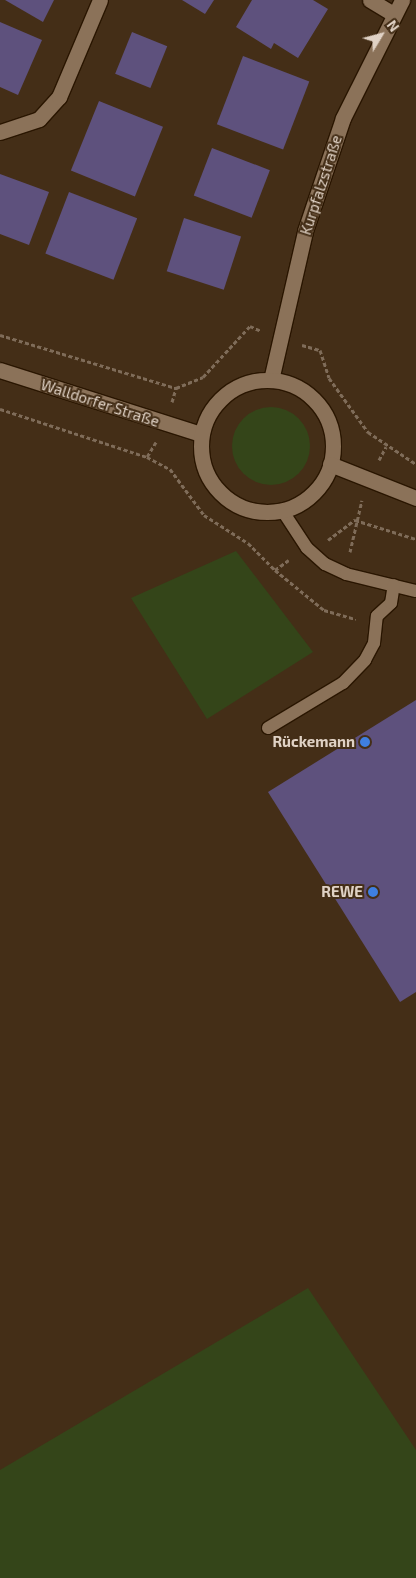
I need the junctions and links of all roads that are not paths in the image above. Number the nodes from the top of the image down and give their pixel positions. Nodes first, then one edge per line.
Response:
1 (100, 0) edge
2 (370, 0) edge
3 (402, 0) edge
4 (393, 14) junction
5 (0, 132) edge
6 (0, 370) edge
7 (271, 380) junction
8 (202, 434) junction
9 (330, 464) junction
10 (416, 498) edge
11 (282, 510) junction
12 (394, 586) junction
13 (416, 590) edge
14 (268, 728) dead end

1 - 5 street
2 - 4 street
3 - 4 street, Kurpfalzstraße
4 - 7 street, Kurpfalzstraße
6 - 8 street, Walldorfer Straße
7 - 8 street
7 - 9 street
8 - 11 street
9 - 10 street
9 - 11 street
11 - 12 lane
12 - 13 lane
12 - 14 lane

